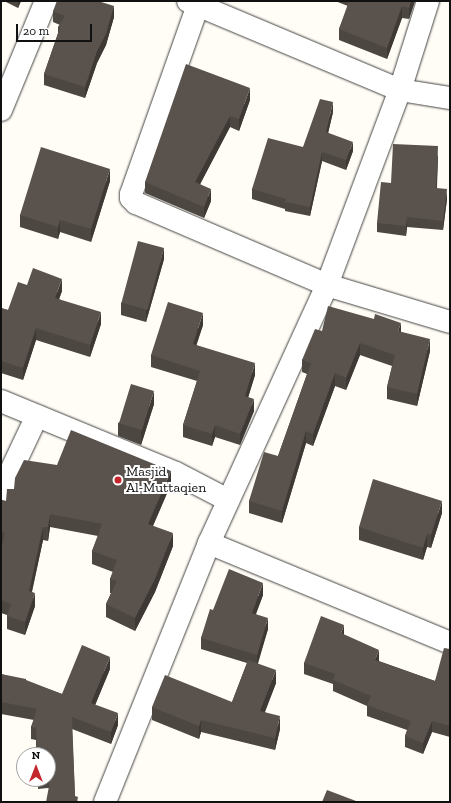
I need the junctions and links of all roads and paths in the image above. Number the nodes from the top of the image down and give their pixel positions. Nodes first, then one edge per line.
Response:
1 (46, 1) edge
2 (428, 1) edge
3 (193, 3) edge
4 (400, 90) junction
5 (450, 98) edge
6 (1, 110) edge
7 (327, 285) junction
8 (450, 322) edge
9 (1, 401) edge
10 (37, 416) junction
11 (1, 492) edge
12 (228, 500) junction
13 (208, 543) junction
14 (450, 642) edge
15 (106, 802) edge

1 - 6 street
2 - 4 street
3 - 4 street
3 - 7 street
4 - 5 street
4 - 7 street
7 - 8 street
7 - 12 street
9 - 10 street
10 - 11 street
10 - 12 street
12 - 13 street
13 - 14 street
13 - 15 street

